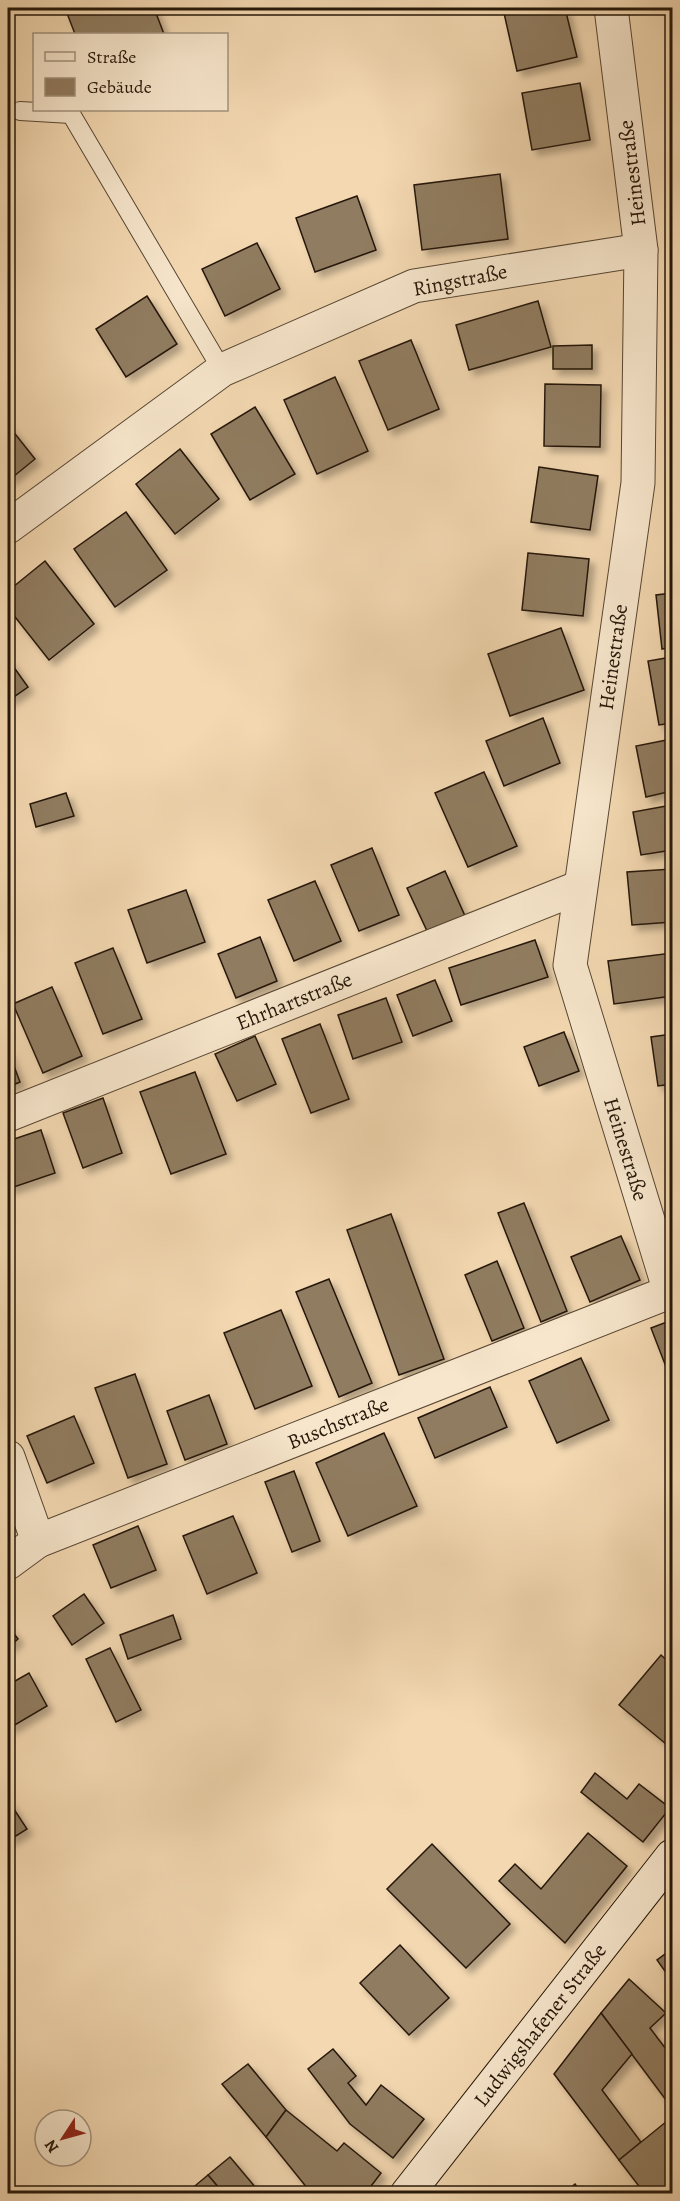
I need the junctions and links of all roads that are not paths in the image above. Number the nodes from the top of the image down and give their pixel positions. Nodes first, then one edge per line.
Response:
1 (611, 8) edge
2 (20, 111) dead end
3 (641, 250) junction
4 (222, 370) junction
5 (8, 527) edge
6 (580, 887) junction
7 (8, 1115) edge
8 (671, 1291) edge
9 (8, 1457) edge
10 (38, 1541) junction
11 (8, 1563) edge
12 (672, 1856) edge
13 (406, 2193) edge

1 - 3 street, Heinestraße
2 - 4 lane
3 - 4 street, Ringstraße
3 - 6 street, Heinestraße
4 - 5 street, Ringstraße
6 - 7 street, Ehrhartstraße
6 - 8 street, Heinestraße
8 - 10 street, Buschstraße
9 - 10 street
10 - 11 street, Buschstraße
12 - 13 street, Ludwigshafener Straße

